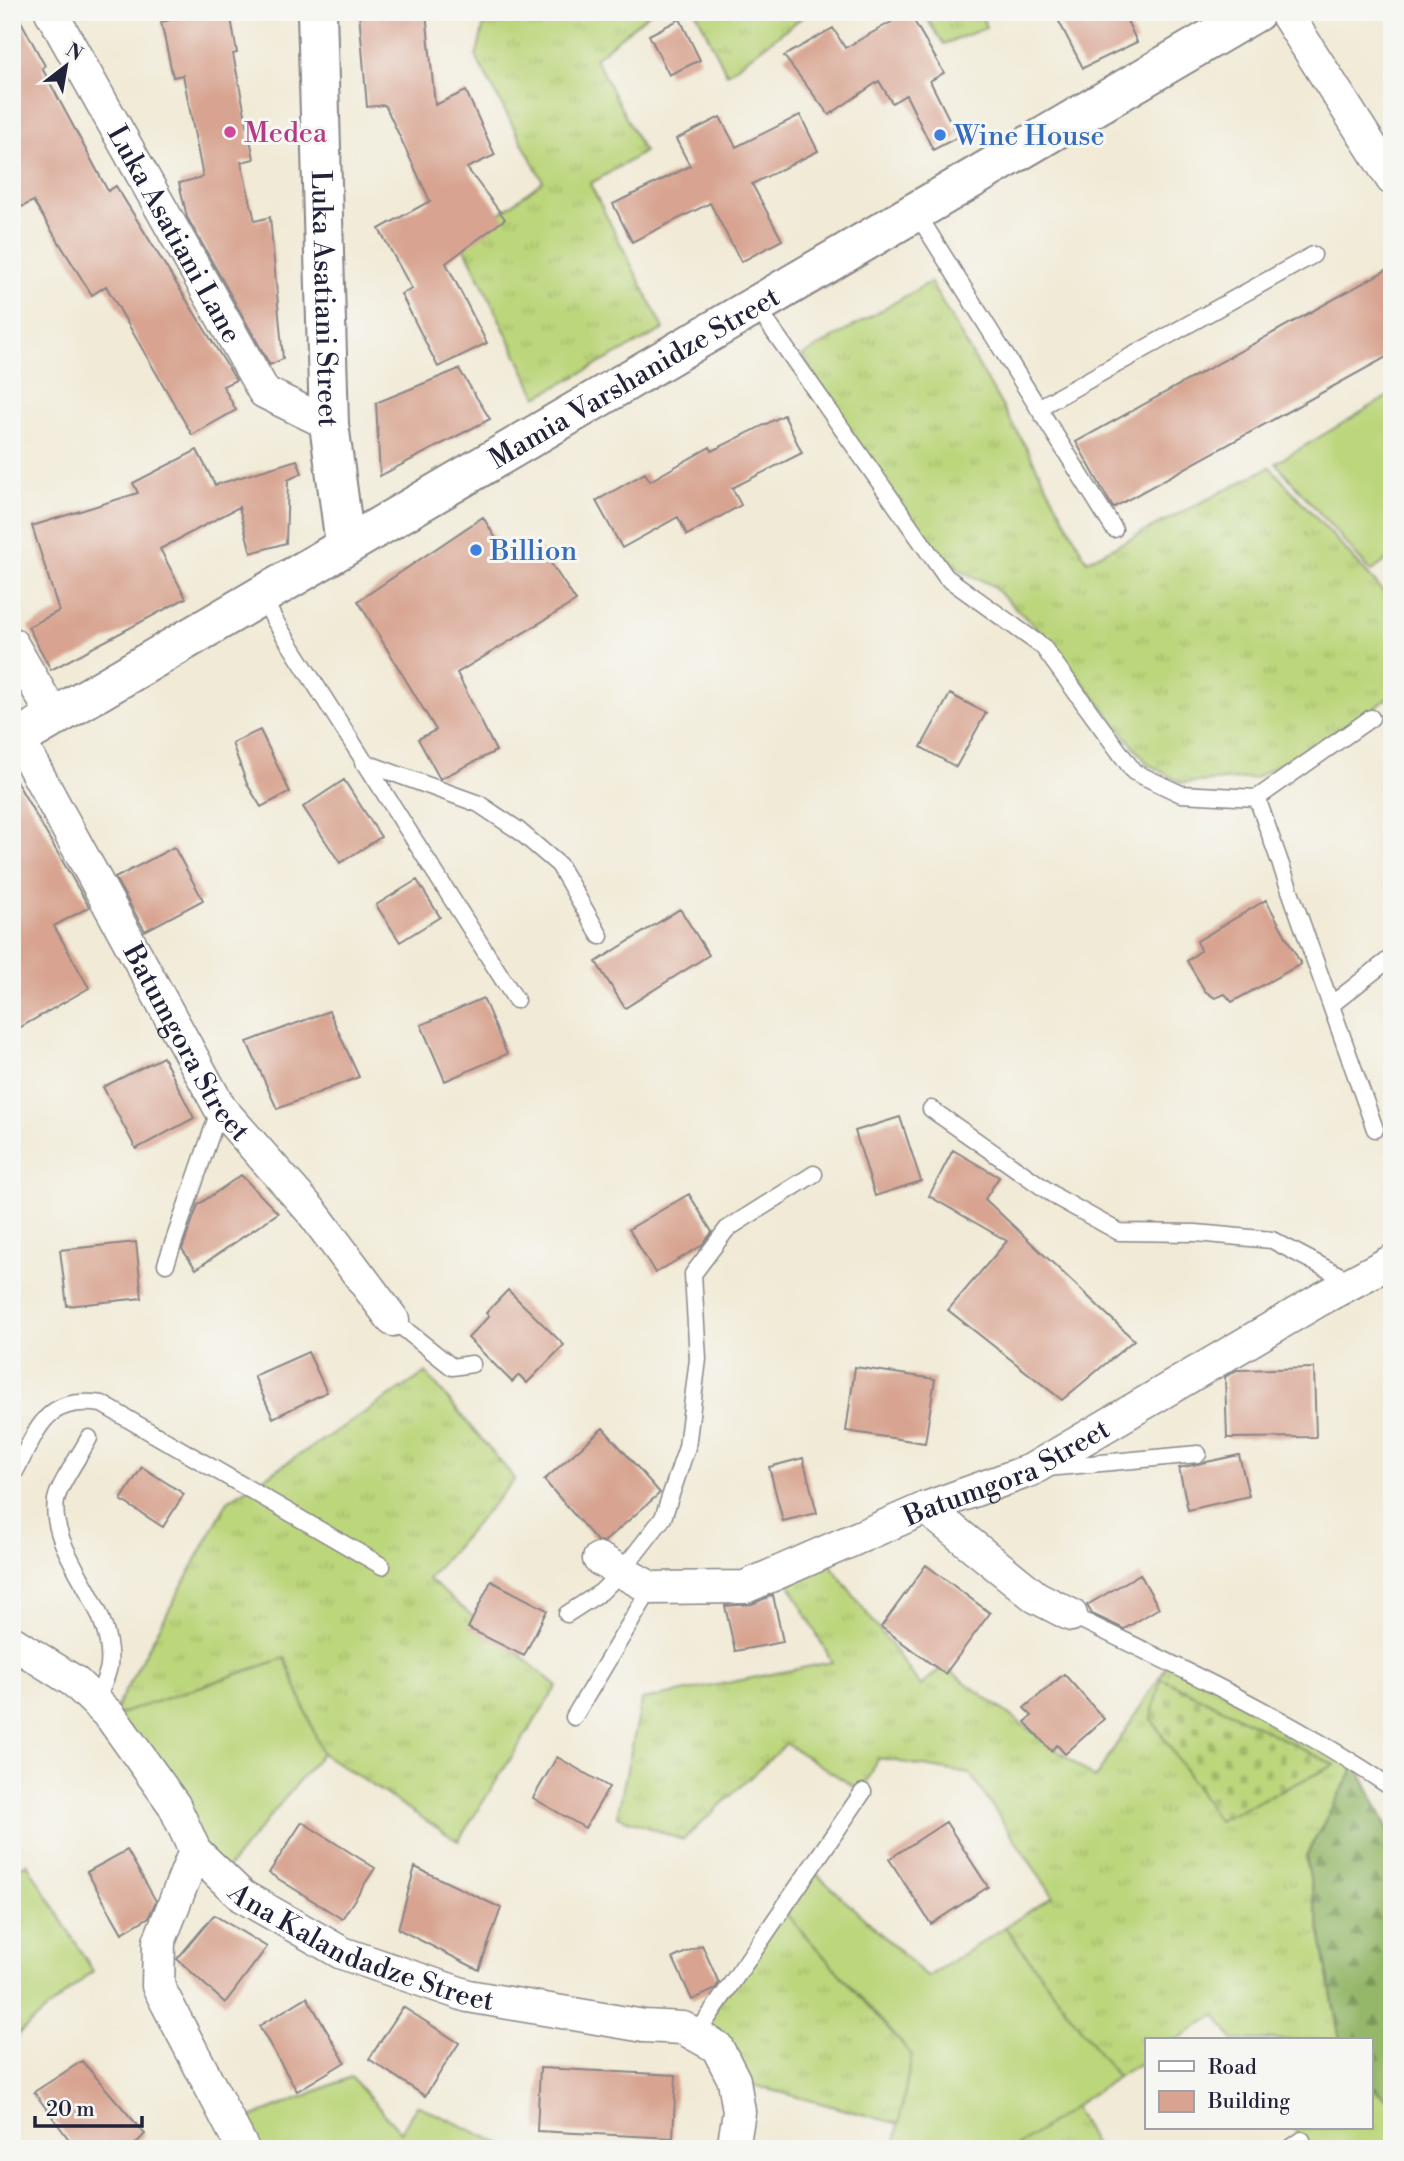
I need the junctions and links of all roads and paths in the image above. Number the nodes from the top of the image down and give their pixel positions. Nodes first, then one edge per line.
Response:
1 (51, 12) edge
2 (317, 12) edge
3 (1256, 12) edge
4 (1285, 12) edge
5 (1392, 179) edge
6 (916, 212) junction
7 (1313, 255) dead end
8 (756, 306) junction
9 (1038, 408) junction
10 (329, 424) junction
11 (1114, 529) dead end
12 (345, 544) junction
13 (262, 596) junction
14 (12, 644) edge
15 (54, 717) junction
16 (1371, 718) dead end
17 (15, 740) edge
18 (363, 762) junction
19 (1257, 798) junction
20 (600, 936) dead end
21 (1392, 957) edge
22 (516, 1000) dead end
23 (1331, 1005) junction
24 (220, 1108) junction
25 (931, 1108) dead end
26 (1376, 1129) dead end
27 (814, 1174) dead end
28 (1392, 1261) edge
29 (166, 1264) dead end
30 (1352, 1282) junction
31 (393, 1320) joint
32 (472, 1364) dead end
33 (89, 1438) dead end
34 (1198, 1454) dead end
35 (1031, 1470) junction
36 (12, 1477) edge
37 (926, 1508) junction
38 (382, 1566) dead end
39 (610, 1566) junction
40 (652, 1588) junction
41 (567, 1614) dead end
42 (1071, 1615) joint
43 (12, 1642) edge
44 (96, 1702) junction
45 (574, 1717) dead end
46 (1392, 1788) edge
47 (863, 1792) dead end
48 (195, 1851) junction
49 (696, 2035) junction
50 (243, 2149) edge
51 (733, 2149) edge

1 - 10 street, Luka Asatiani Lane
2 - 10 street, Luka Asatiani Street
3 - 6 street, Mamia Varshanidze Street
4 - 5 street
6 - 8 street, Mamia Varshanidze Street
6 - 9 lane
7 - 9 lane
8 - 12 street, Mamia Varshanidze Street
8 - 19 lane
9 - 11 lane
10 - 12 street, Luka Asatiani Street
12 - 13 street, Mamia Varshanidze Street
13 - 15 street, Mamia Varshanidze Street
13 - 18 lane
14 - 15 street
15 - 17 street, Mamia Varshanidze Street
16 - 19 lane
17 - 24 street, Batumgora Street
18 - 20 lane
18 - 22 lane
19 - 23 lane
21 - 23 lane
23 - 26 lane
24 - 29 lane
24 - 31 street, Batumgora Street
25 - 30 lane
27 - 39 lane
28 - 30 street, Batumgora Street
30 - 35 street, Batumgora Street
31 - 32 lane
33 - 44 lane
34 - 35 lane
35 - 37 street, Batumgora Street
36 - 38 lane
37 - 40 street, Batumgora Street
37 - 42 street
39 - 40 street, Batumgora Street
39 - 41 lane
40 - 45 lane
42 - 46 lane
43 - 44 street, Ana Kalandadze Street
44 - 48 street, Ana Kalandadze Street
47 - 49 lane
48 - 49 street, Ana Kalandadze Street
48 - 50 street
49 - 51 street, Ana Kalandadze Street

